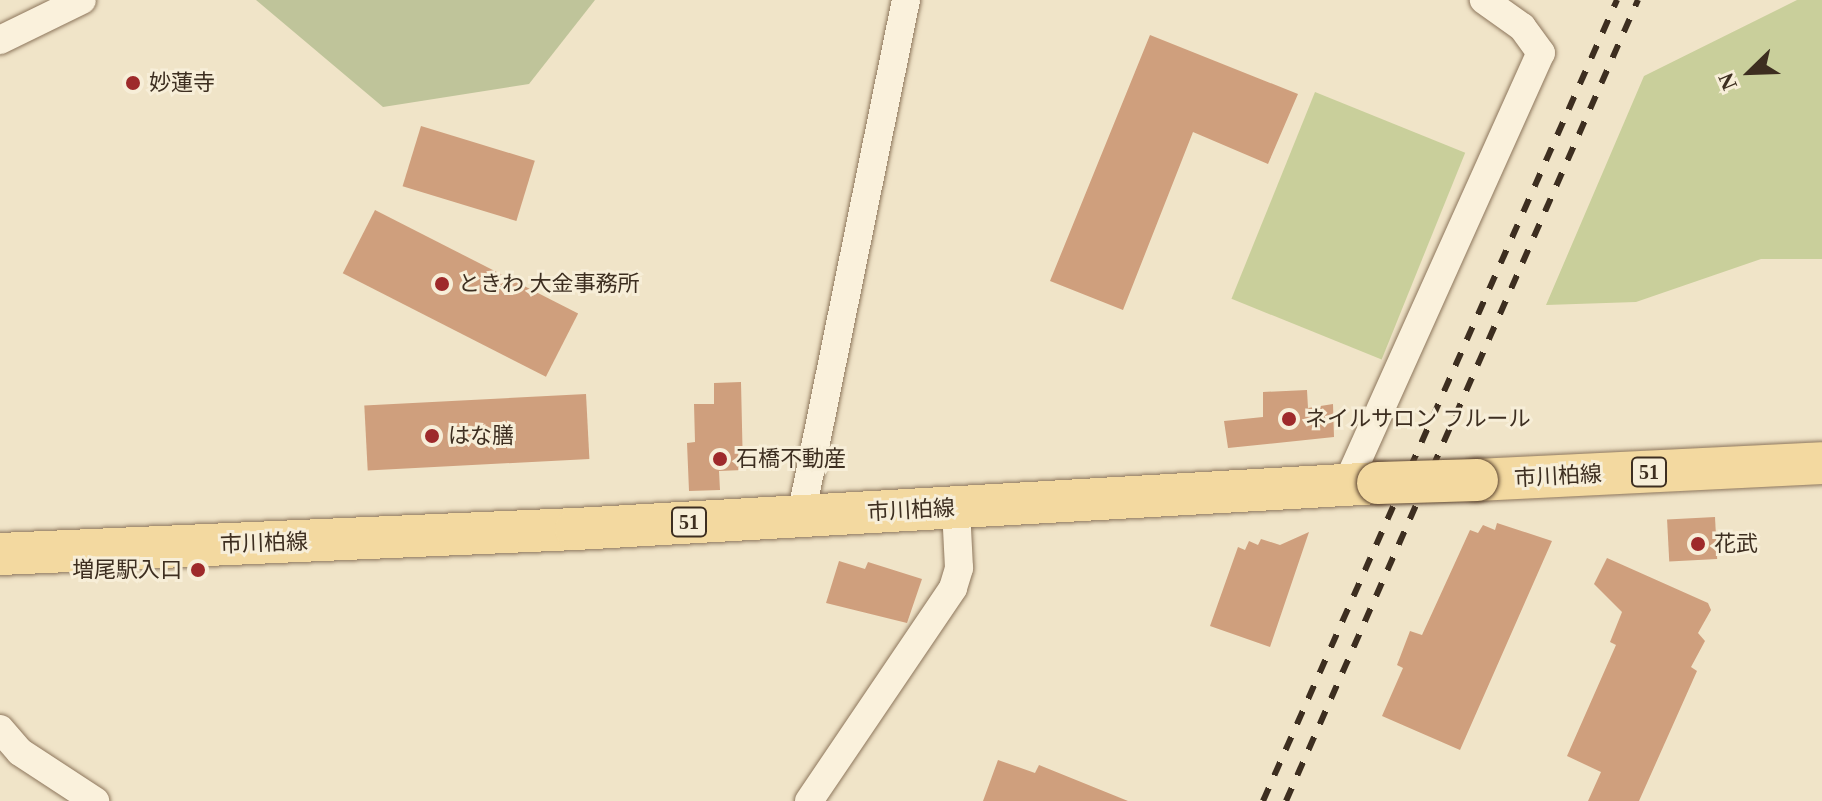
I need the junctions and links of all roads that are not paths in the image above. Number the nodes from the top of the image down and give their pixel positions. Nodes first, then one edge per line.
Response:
1 (82, 0) edge
2 (906, 0) edge
3 (1484, 0) edge
4 (0, 40) edge
5 (1822, 463) edge
6 (1362, 484) junction
7 (956, 508) junction
8 (801, 516) junction
9 (0, 554) edge
10 (0, 729) edge
11 (95, 801) edge
12 (809, 801) edge

1 - 4 street
2 - 8 street
3 - 6 street
5 - 6 main road, 市川柏線 / 51, bridge
6 - 7 main road, 市川柏線 / 51
7 - 8 main road, 市川柏線 / 51
7 - 12 street
8 - 9 main road, 市川柏線 / 51
10 - 11 street

